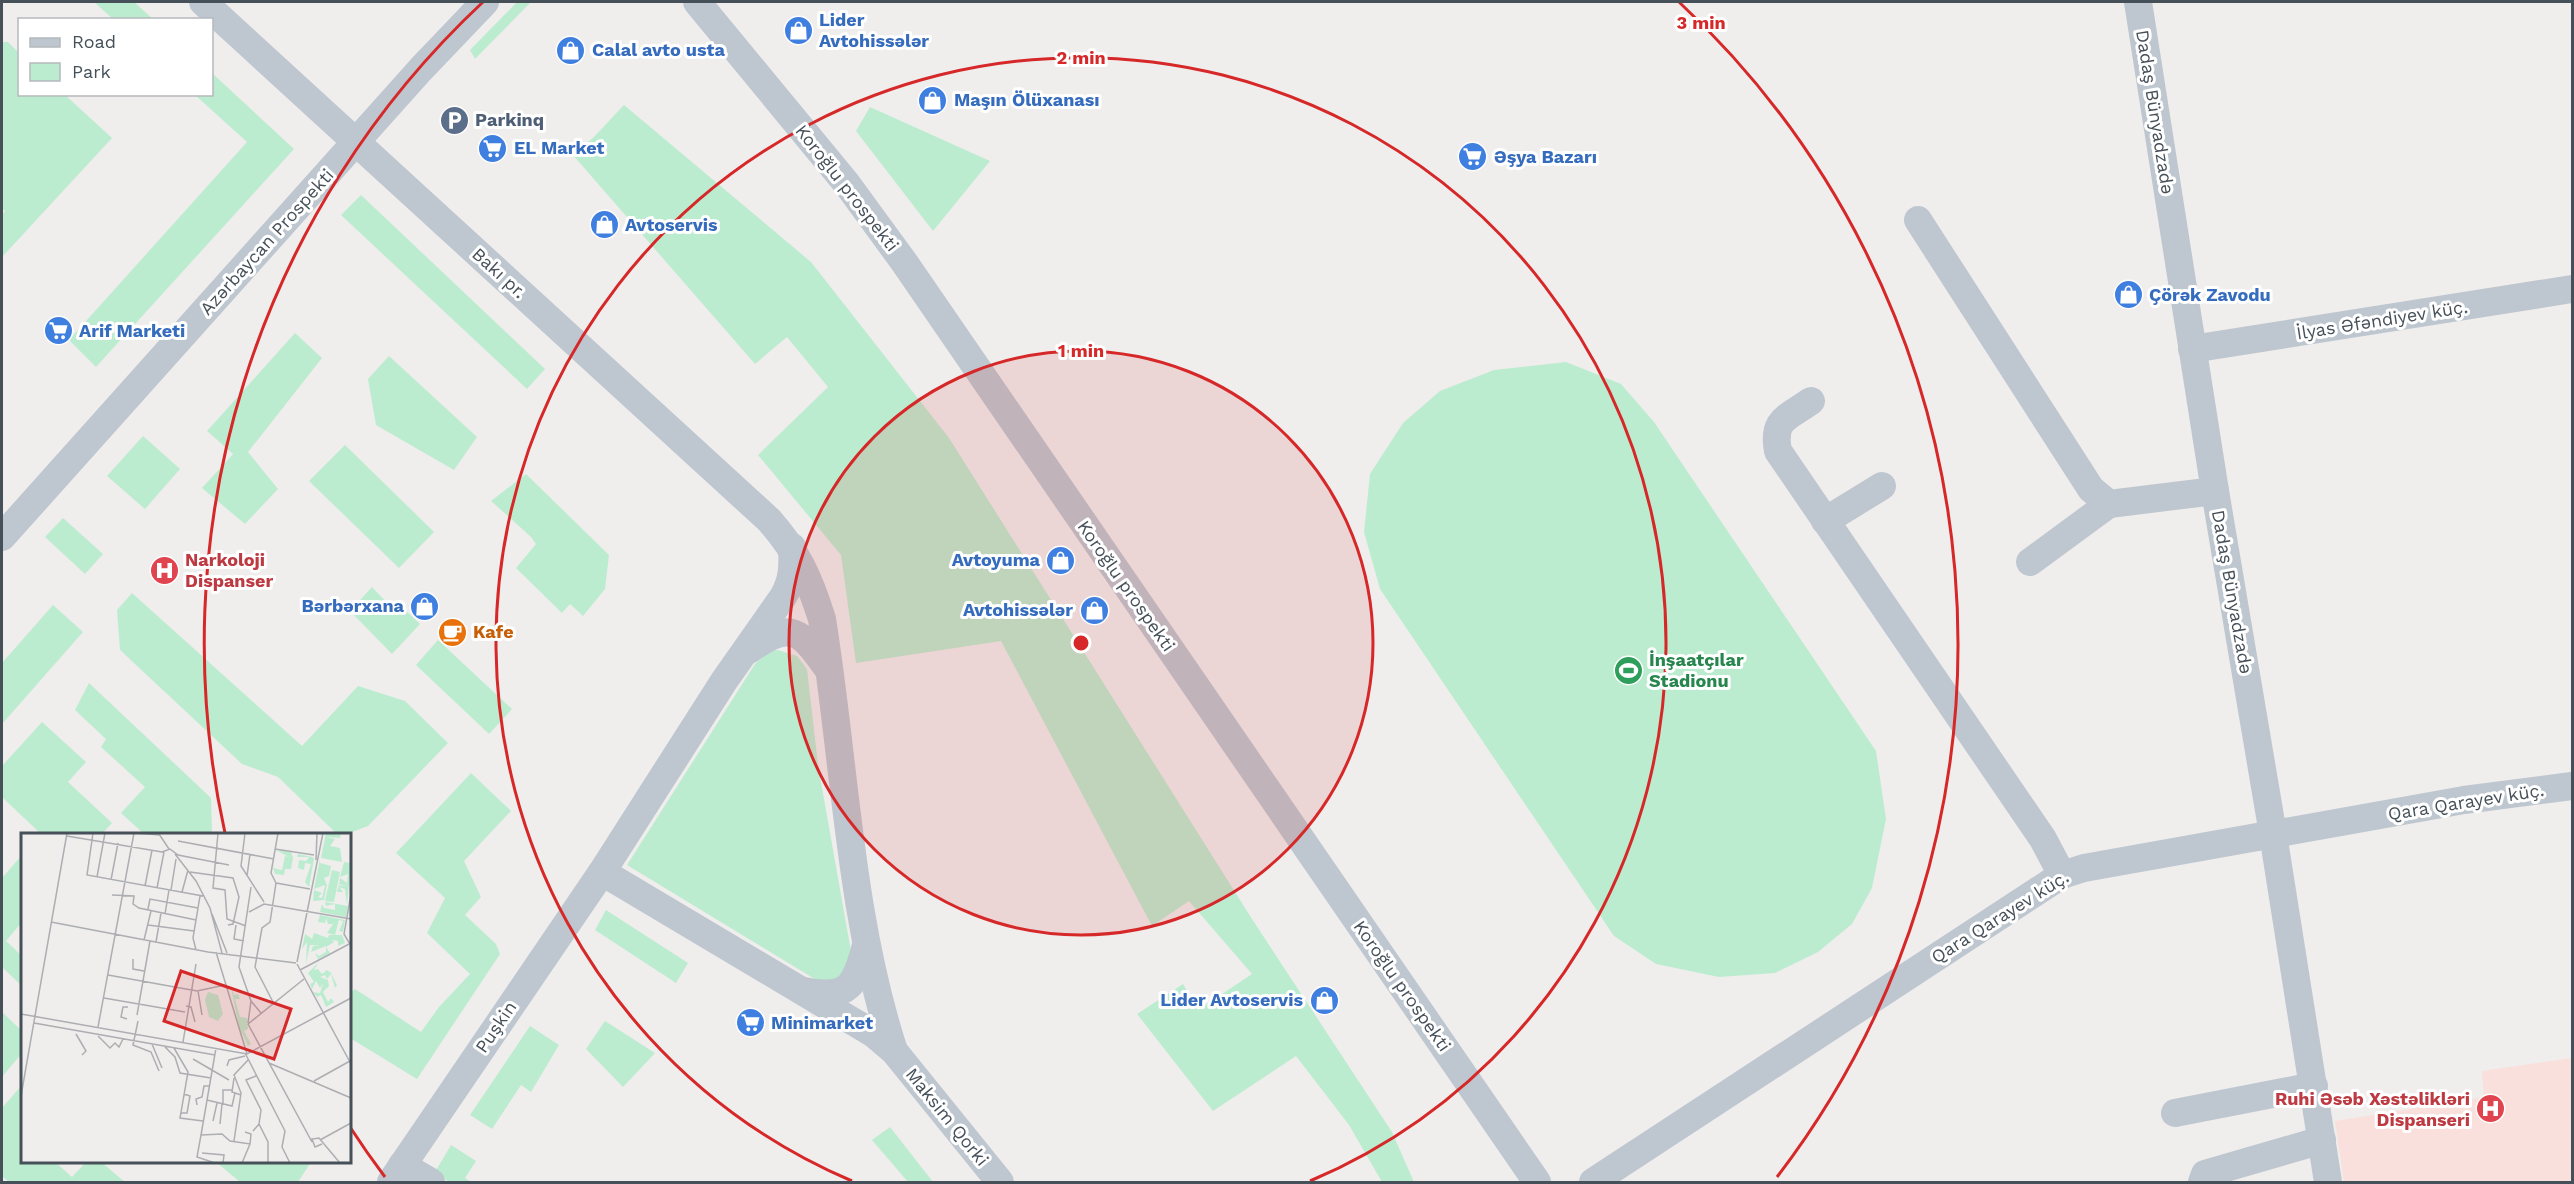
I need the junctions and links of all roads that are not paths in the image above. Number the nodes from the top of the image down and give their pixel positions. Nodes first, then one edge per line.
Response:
1 (202, 2) edge
2 (485, 2) edge
3 (697, 2) edge
4 (2138, 2) edge
5 (356, 144) junction
6 (1918, 220) dead end
7 (2572, 289) edge
8 (2192, 349) junction
9 (1811, 401) dead end
10 (1882, 486) dead end
11 (2215, 491) junction
12 (2109, 504) junction
13 (1825, 520) junction
14 (2, 537) edge
15 (792, 547) junction
16 (2030, 562) dead end
17 (743, 654) junction
18 (831, 673) junction
19 (2572, 786) edge
20 (2273, 834) junction
21 (602, 872) junction
22 (2062, 875) junction
23 (866, 945) junction
24 (804, 991) junction
25 (894, 1051) junction
26 (2314, 1086) junction
27 (2175, 1113) dead end
28 (2322, 1140) junction
29 (396, 1174) edge
30 (431, 1182) edge
31 (1000, 1182) edge
32 (1537, 1182) edge
33 (1593, 1182) edge
34 (2202, 1182) edge
35 (2328, 1182) edge

1 - 5 street, Bakı pr.
2 - 5 street, Azərbaycan Prospekti
3 - 32 street, Koroğlu prospekti
4 - 8 street, Dadaş Bünyadzadə
5 - 14 street, Azərbaycan Prospekti
5 - 15 street, Bakı pr.
6 - 12 street
7 - 8 street, İlyas Əfəndiyev küç.
8 - 11 street, Dadaş Bünyadzadə
9 - 13 street
10 - 13 street
11 - 12 street
11 - 20 street, Dadaş Bünyadzadə
12 - 16 street
13 - 22 street
15 - 17 street, Puşkin
15 - 18 street, Bakı pr.
17 - 18 street
17 - 21 street, Puşkin
18 - 23 street, Bakı pr.
19 - 20 street, Qara Qarayev küç.
20 - 22 street, Qara Qarayev küç.
20 - 26 street, Dadaş Bünyadzadə
21 - 24 street
21 - 29 street, Puşkin
22 - 33 street, Qara Qarayev küç.
23 - 24 street
23 - 25 street, Bakı pr.
24 - 25 street
25 - 31 street, Maksim Qorki
26 - 27 street
26 - 28 street, Dadaş Bünyadzadə
28 - 34 street
28 - 35 street, Dadaş Bünyadzadə
29 - 30 street

